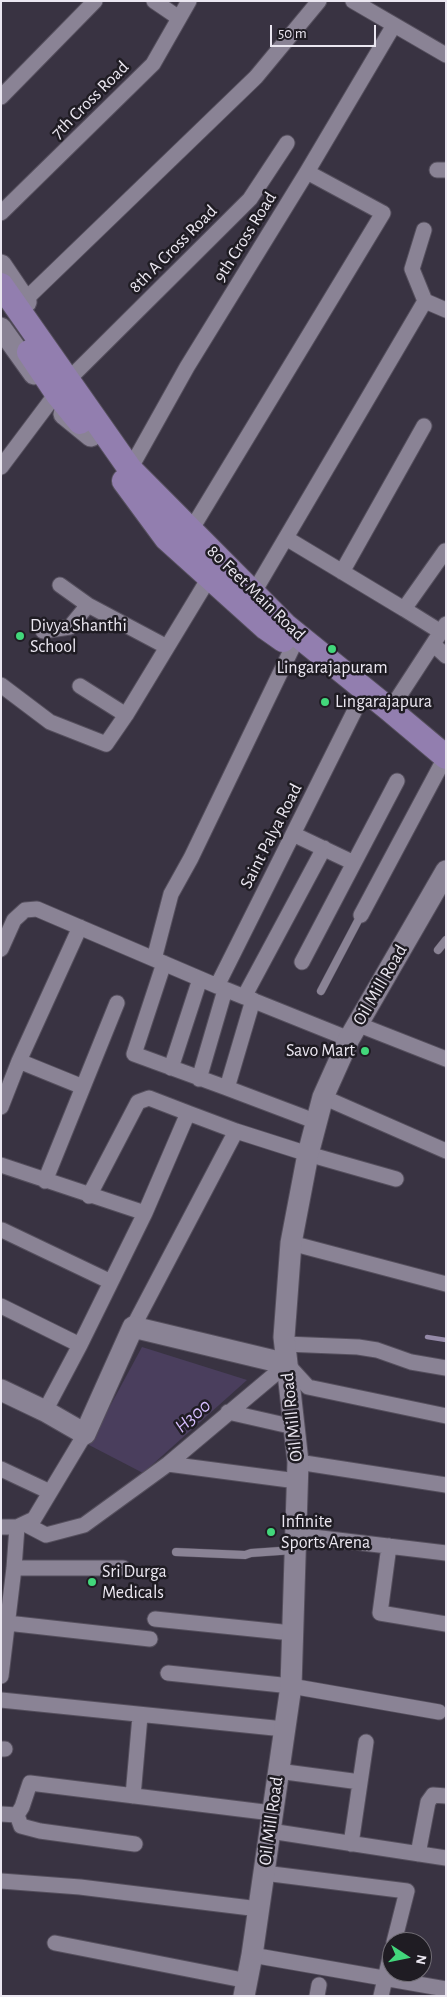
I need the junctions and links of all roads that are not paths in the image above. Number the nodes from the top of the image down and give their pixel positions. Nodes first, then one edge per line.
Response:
1 (95, 1) edge
2 (154, 1) edge
3 (189, 1) edge
4 (318, 1) edge
5 (353, 1) edge
6 (179, 18) junction
7 (394, 25) junction
8 (446, 55) edge
9 (1, 97) edge
10 (287, 143) dead end
11 (307, 172) junction
12 (1, 213) edge
13 (424, 230) dead end
14 (1, 265) edge
15 (1, 285) edge
16 (25, 300) junction
17 (425, 301) junction
18 (446, 310) edge
19 (1, 312) edge
20 (1, 328) edge
21 (70, 394) junction
22 (424, 426) dead end
23 (1, 467) edge
24 (130, 469) junction
25 (190, 530) junction
26 (286, 538) junction
27 (446, 551) edge
28 (342, 572) junction
29 (209, 578) junction
30 (60, 585) dead end
31 (254, 592) junction
32 (88, 605) junction
33 (404, 610) junction
34 (43, 631) dead end
35 (440, 633) edge
36 (292, 636) junction
37 (166, 647) junction
38 (446, 656) edge
39 (2, 686) edge
40 (80, 686) dead end
41 (359, 702) junction
42 (390, 710) junction
43 (126, 715) junction
44 (444, 766) edge
45 (397, 781) dead end
46 (293, 834) junction
47 (324, 848) junction
48 (354, 863) junction
49 (446, 871) edge
50 (361, 915) joint
51 (80, 927) junction
52 (446, 940) edge
53 (1, 949) edge
54 (438, 950) dead end
55 (159, 961) junction
56 (302, 962) dead end
57 (200, 979) junction
58 (221, 988) junction
59 (321, 992) dead end
60 (248, 999) junction
61 (117, 1003) dead end
62 (353, 1032) junction
63 (446, 1060) edge
64 (11, 1066) edge
65 (171, 1068) junction
66 (199, 1079) junction
67 (83, 1087) junction
68 (227, 1088) junction
69 (323, 1098) junction
70 (1, 1107) edge
71 (188, 1113) junction
72 (316, 1122) junction
73 (236, 1131) junction
74 (446, 1151) edge
75 (308, 1154) junction
76 (1, 1165) edge
77 (396, 1179) dead end
78 (45, 1181) junction
79 (89, 1196) junction
80 (144, 1214) junction
81 (2, 1230) edge
82 (291, 1243) junction
83 (110, 1282) junction
84 (446, 1284) edge
85 (1, 1306) edge
86 (133, 1327) junction
87 (80, 1345) junction
88 (286, 1354) junction
89 (446, 1368) edge
90 (1, 1390) edge
91 (45, 1411) junction
92 (228, 1412) junction
93 (446, 1416) edge
94 (294, 1427) junction
95 (84, 1434) junction
96 (168, 1464) junction
97 (1, 1469) edge
98 (298, 1472) junction
99 (446, 1484) edge
100 (50, 1492) junction
101 (21, 1526) junction
102 (1, 1527) edge
103 (296, 1542) junction
104 (389, 1546) junction
105 (176, 1552) dead end
106 (446, 1553) edge
107 (14, 1568) junction
108 (123, 1568) dead end
109 (155, 1619) dead end
110 (7, 1623) junction
111 (446, 1624) edge
112 (292, 1633) junction
113 (150, 1639) dead end
114 (168, 1673) dead end
115 (1, 1676) edge
116 (291, 1686) junction
117 (1, 1700) edge
118 (439, 1712) dead end
119 (140, 1716) junction
120 (284, 1730) junction
121 (366, 1742) dead end
122 (278, 1771) junction
123 (360, 1782) junction
124 (133, 1796) junction
125 (446, 1796) edge
126 (1, 1814) edge
127 (17, 1815) junction
128 (271, 1822) junction
129 (135, 1844) dead end
130 (351, 1844) junction
131 (418, 1854) junction
132 (446, 1858) edge
133 (264, 1873) junction
134 (1, 1882) edge
135 (259, 1908) junction
136 (397, 1932) edge
137 (55, 1943) dead end
138 (252, 1955) junction
139 (382, 1978) edge
140 (383, 1982) edge
141 (407, 1982) edge
142 (246, 1988) edge
143 (446, 1989) edge
144 (381, 1996) edge

1 - 9 street
2 - 6 street
3 - 6 street, 7th Cross Road
4 - 16 street
5 - 7 street
6 - 12 street, 7th Cross Road
7 - 8 street
7 - 11 street, 9th Cross Road
10 - 21 street, 8th A Cross Road
11 - 24 street, 9th Cross Road
11 - 25 street
13 - 17 street
14 - 16 street
15 - 21 main road
16 - 21 street
17 - 18 street
17 - 26 street
19 - 21 main road
20 - 21 street
21 - 23 street, 8th A Cross Road
21 - 24 main road, 80 Feet Main Road
21 - 29 main road, 80 Feet Main Road
22 - 28 street
24 - 25 main road, 80 Feet Main Road
25 - 31 main road, 80 Feet Main Road
26 - 28 street
26 - 31 street
27 - 33 street
28 - 33 street
29 - 36 main road, 80 Feet Main Road
29 - 37 street
30 - 32 street
31 - 36 main road, 80 Feet Main Road
32 - 34 street
32 - 37 street
33 - 35 street
35 - 38 street
35 - 42 street
36 - 41 main road, 80 Feet Main Road
36 - 42 main road, 80 Feet Main Road
36 - 55 street
37 - 43 street
39 - 43 street
40 - 43 street
41 - 44 main road, 80 Feet Main Road
41 - 46 street, Saint Palya Road
42 - 44 main road, 80 Feet Main Road
44 - 50 street
45 - 48 street
46 - 47 street
46 - 58 street, Saint Palya Road
47 - 48 street
47 - 60 street
48 - 56 street
49 - 62 street, Oil Mill Road
50 - 59 lane
51 - 53 street
51 - 55 street
51 - 64 street
52 - 54 lane
55 - 57 street
55 - 65 street
57 - 58 street
57 - 65 street
58 - 60 street
58 - 66 street, Saint Palya Road
60 - 62 street
60 - 68 street
61 - 67 street
62 - 63 street
62 - 69 street, Oil Mill Road
64 - 67 street
64 - 70 street
65 - 66 street
66 - 68 street
67 - 78 street
68 - 72 street
69 - 72 street, Oil Mill Road
69 - 74 street
71 - 73 street
71 - 79 street
71 - 80 street
72 - 75 street, Oil Mill Road
73 - 75 street
73 - 86 street
75 - 77 street
75 - 82 street, Oil Mill Road
76 - 78 street
78 - 79 street
79 - 80 street
80 - 83 street
81 - 83 street
82 - 84 street
82 - 88 street, Oil Mill Road
83 - 87 street
85 - 87 street
86 - 88 street
86 - 95 street
87 - 91 street
88 - 89 street
88 - 92 street
88 - 93 street
88 - 94 street, Oil Mill Road
90 - 91 street
91 - 95 street
92 - 94 street
92 - 96 street
94 - 98 street, Oil Mill Road
95 - 100 street
96 - 98 street
96 - 101 street
97 - 100 street
98 - 99 street
98 - 103 street, Oil Mill Road
100 - 101 street
101 - 102 street
101 - 107 street
103 - 104 street
103 - 105 lane
103 - 112 street, Oil Mill Road
104 - 106 street
104 - 111 street
107 - 108 street
107 - 110 street
109 - 112 street
110 - 113 street
110 - 115 street
112 - 116 street, Oil Mill Road
114 - 116 street
116 - 118 street
116 - 120 street, Oil Mill Road
117 - 119 street
119 - 120 street
119 - 124 street
120 - 122 street, Oil Mill Road
121 - 123 street
122 - 123 street
122 - 128 street, Oil Mill Road
123 - 130 street
124 - 127 street
124 - 128 street
125 - 131 street
126 - 127 street
127 - 129 street
128 - 130 street
128 - 133 street, Oil Mill Road
130 - 131 street
131 - 132 street
133 - 135 street, Oil Mill Road
133 - 136 street
134 - 135 street
135 - 138 street, Oil Mill Road
137 - 142 street
138 - 139 street
138 - 142 street, Oil Mill Road
140 - 144 street
141 - 143 street

